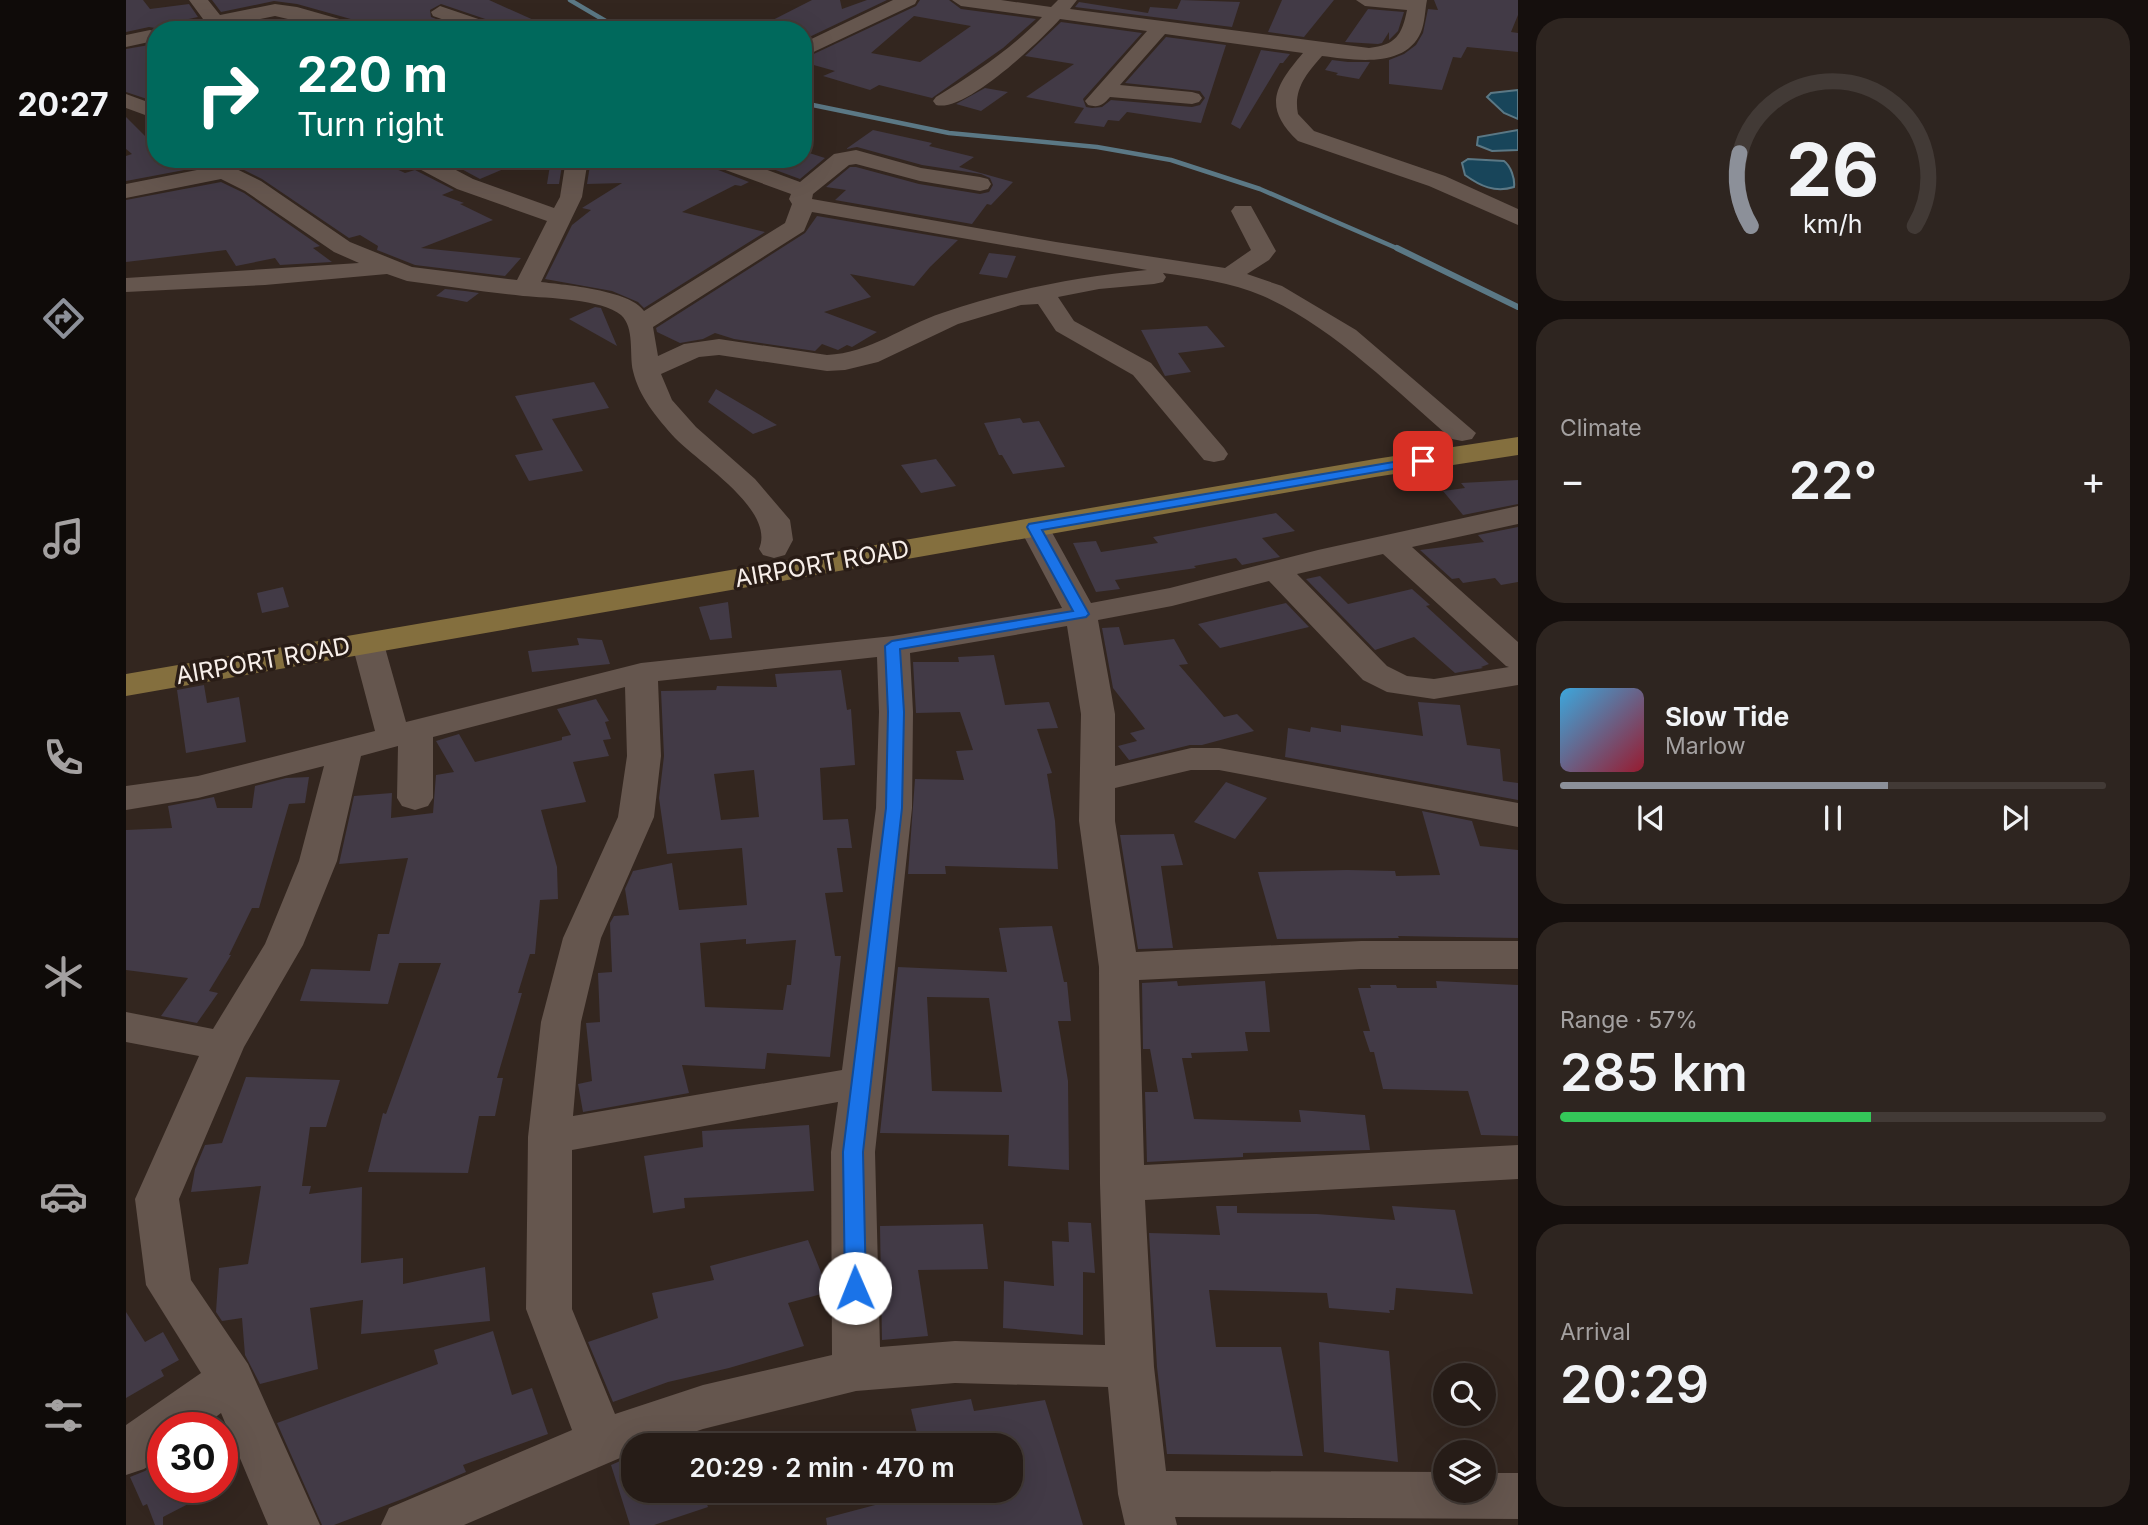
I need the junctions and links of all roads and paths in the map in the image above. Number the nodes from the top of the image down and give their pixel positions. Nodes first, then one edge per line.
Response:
1 (198, 0) edge
2 (321, 0) edge
3 (908, 0) edge
4 (961, 0) edge
5 (1365, 0) edge
6 (1417, 3) edge
7 (1061, 7) edge
8 (275, 10) junction
9 (440, 12) dead end
10 (214, 21) edge
11 (220, 21) edge
12 (326, 21) edge
13 (466, 21) edge
14 (1160, 28) junction
15 (147, 37) edge
16 (126, 41) edge
17 (812, 47) edge
18 (1317, 49) junction
19 (147, 93) edge
20 (1192, 98) dead end
21 (126, 99) edge
22 (943, 101) dead end
23 (147, 109) edge
24 (213, 168) edge
25 (435, 168) edge
26 (576, 168) edge
27 (737, 168) edge
28 (222, 173) junction
29 (980, 184) dead end
30 (126, 191) edge
31 (803, 197) junction
32 (1243, 211) dead end
33 (561, 218) junction
34 (1518, 218) edge
35 (390, 267) junction
36 (1195, 269) junction
37 (1230, 276) junction
38 (126, 285) edge
39 (525, 289) junction
40 (1048, 291) junction
41 (639, 324) junction
42 (646, 371) junction
43 (1518, 425) edge
44 (1462, 433) junction
45 (1518, 446) edge
46 (1214, 454) dead end
47 (1305, 470) junction
48 (1518, 515) edge
49 (1034, 527) junction
50 (1391, 545) junction
51 (774, 549) junction
52 (1276, 570) junction
53 (1081, 614) junction
54 (368, 644) junction
55 (892, 646) junction
56 (1518, 659) edge
57 (126, 660) edge
58 (641, 673) junction
59 (1518, 675) edge
60 (126, 685) edge
61 (404, 733) junction
62 (345, 751) junction
63 (1097, 781) junction
64 (126, 798) edge
65 (415, 798) dead end
66 (1518, 815) edge
67 (1518, 955) edge
68 (1119, 967) junction
69 (126, 1027) edge
70 (224, 1046) junction
71 (862, 1082) junction
72 (550, 1138) junction
73 (1518, 1162) edge
74 (1122, 1184) junction
75 (1130, 1367) junction
76 (856, 1370) junction
77 (231, 1378) junction
78 (601, 1441) junction
79 (126, 1452) edge
80 (1518, 1496) edge
81 (1147, 1510) edge
82 (294, 1525) edge
83 (407, 1525) edge

1 - 10 street
2 - 8 street
3 - 17 street
4 - 7 street
5 - 6 street
6 - 18 street
7 - 14 street
7 - 22 street
8 - 11 street
8 - 12 street
9 - 13 street
14 - 18 street
14 - 20 street
15 - 16 street
18 - 34 street
19 - 21 street
21 - 23 street
24 - 28 street
25 - 33 street
26 - 33 street
27 - 31 street
28 - 30 street
28 - 35 street
29 - 31 street
31 - 36 street
31 - 41 street
32 - 37 street
33 - 39 street
35 - 38 street
35 - 39 street
36 - 37 street
36 - 40 street
37 - 44 street
39 - 41 street
40 - 42 street
40 - 46 street
41 - 42 street
42 - 51 street
43 - 44 main road, AIRPORT ROAD
44 - 47 main road, AIRPORT ROAD
45 - 47 main road, AIRPORT ROAD
47 - 49 main road, AIRPORT ROAD
47 - 51 main road, AIRPORT ROAD
48 - 50 street
49 - 53 street
49 - 54 main road, AIRPORT ROAD
50 - 52 street
50 - 56 street
51 - 57 main road, AIRPORT ROAD
52 - 53 street
52 - 59 street
53 - 55 street
53 - 63 street
54 - 60 main road, AIRPORT ROAD
54 - 61 street
55 - 58 street
55 - 71 street
58 - 61 street
58 - 72 street
61 - 62 street
61 - 65 street
62 - 64 street
62 - 70 street
63 - 66 street
63 - 68 street
67 - 68 street
68 - 74 street
69 - 70 street
70 - 77 street
71 - 72 street
71 - 76 street
72 - 78 street
73 - 74 street
74 - 75 street
75 - 76 street
75 - 81 street
76 - 78 street
77 - 79 street
77 - 82 street
78 - 83 street
80 - 81 street

